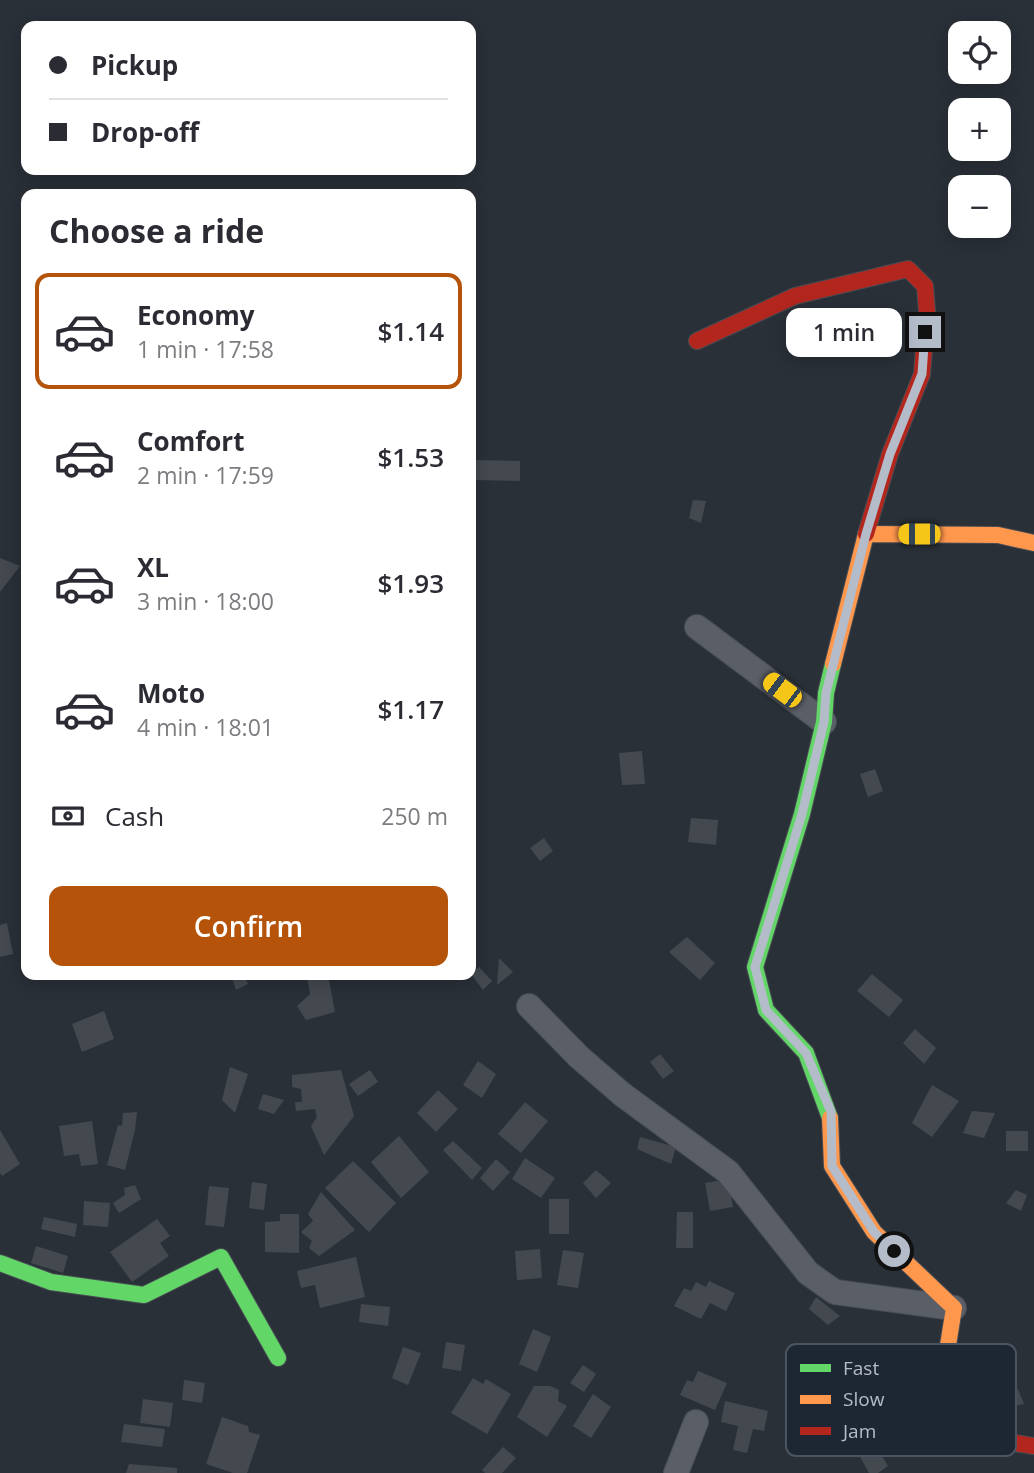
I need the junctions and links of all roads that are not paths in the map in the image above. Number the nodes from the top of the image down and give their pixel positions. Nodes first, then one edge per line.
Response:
1 (697, 341) dead end
2 (866, 534) junction
3 (1034, 543) edge
4 (697, 627) dead end
5 (824, 722) junction
6 (529, 1006) dead end
7 (0, 1263) edge
8 (954, 1308) junction
9 (948, 1344) edge
10 (278, 1358) dead end
11 (696, 1422) dead end
12 (1016, 1443) edge
13 (1034, 1446) edge
14 (676, 1473) edge

1 - 2 street
2 - 3 street
2 - 5 street
4 - 5 street
5 - 8 street
6 - 8 street
7 - 10 street
8 - 9 street
11 - 14 street
12 - 13 street

